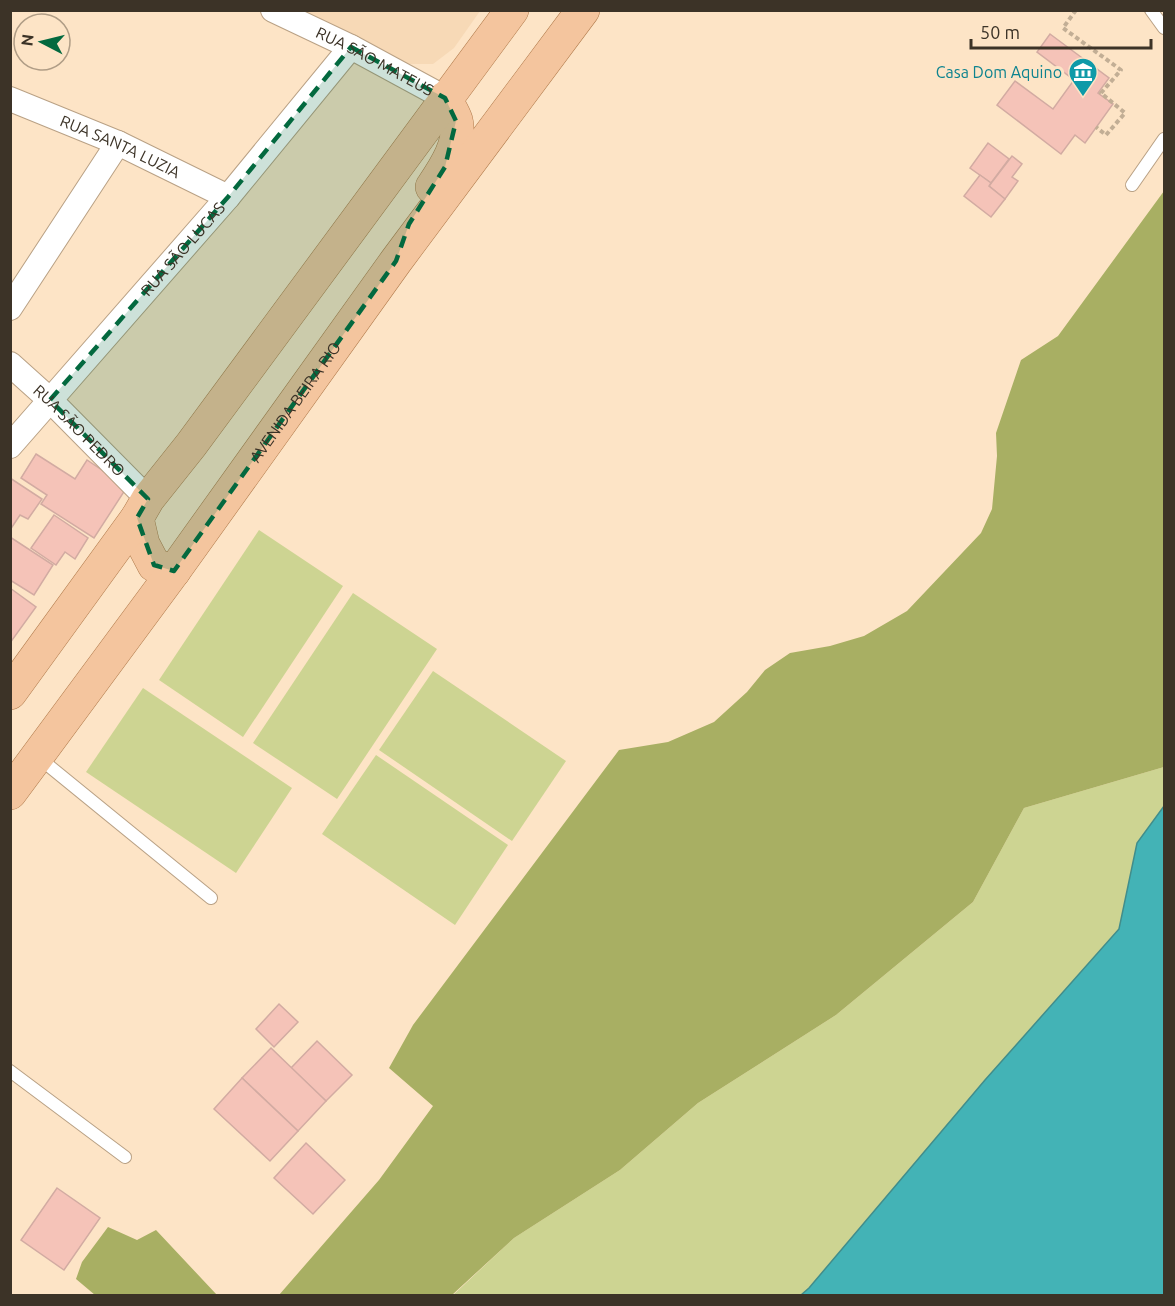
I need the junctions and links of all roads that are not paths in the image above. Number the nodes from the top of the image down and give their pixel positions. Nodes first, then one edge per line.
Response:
1 (273, 10) edge
2 (512, 10) edge
3 (583, 10) edge
4 (1151, 10) edge
5 (1164, 28) edge
6 (351, 47) junction
7 (445, 98) junction
8 (10, 99) edge
9 (1164, 139) edge
10 (118, 143) junction
11 (1132, 185) dead end
12 (228, 197) junction
13 (396, 261) junction
14 (10, 308) edge
15 (10, 364) edge
16 (50, 400) junction
17 (10, 446) edge
18 (142, 508) junction
19 (174, 571) junction
20 (10, 693) edge
21 (37, 757) junction
22 (10, 793) edge
23 (211, 898) dead end
24 (10, 1071) edge
25 (125, 1157) dead end

1 - 6 street, RUA SÃO MATEUS
2 - 7 main road
3 - 13 main road, AVENIDA BEIRA RIO
4 - 5 lane
6 - 7 street, RUA SÃO MATEUS
6 - 12 street, RUA SÃO LUCAS
7 - 13 main road
7 - 18 main road
8 - 10 street, RUA SANTA LUZIA
9 - 11 lane
10 - 12 street, RUA SANTA LUZIA
10 - 14 street
12 - 16 street, RUA SÃO LUCAS
13 - 19 main road, AVENIDA BEIRA RIO
15 - 16 street, RUA SÃO PEDRO
16 - 17 street, RUA SÃO LUCAS
16 - 18 street, RUA SÃO PEDRO
18 - 19 main road
18 - 20 main road
19 - 21 main road, AVENIDA BEIRA RIO
21 - 22 main road, AVENIDA BEIRA RIO
21 - 23 lane
24 - 25 lane

